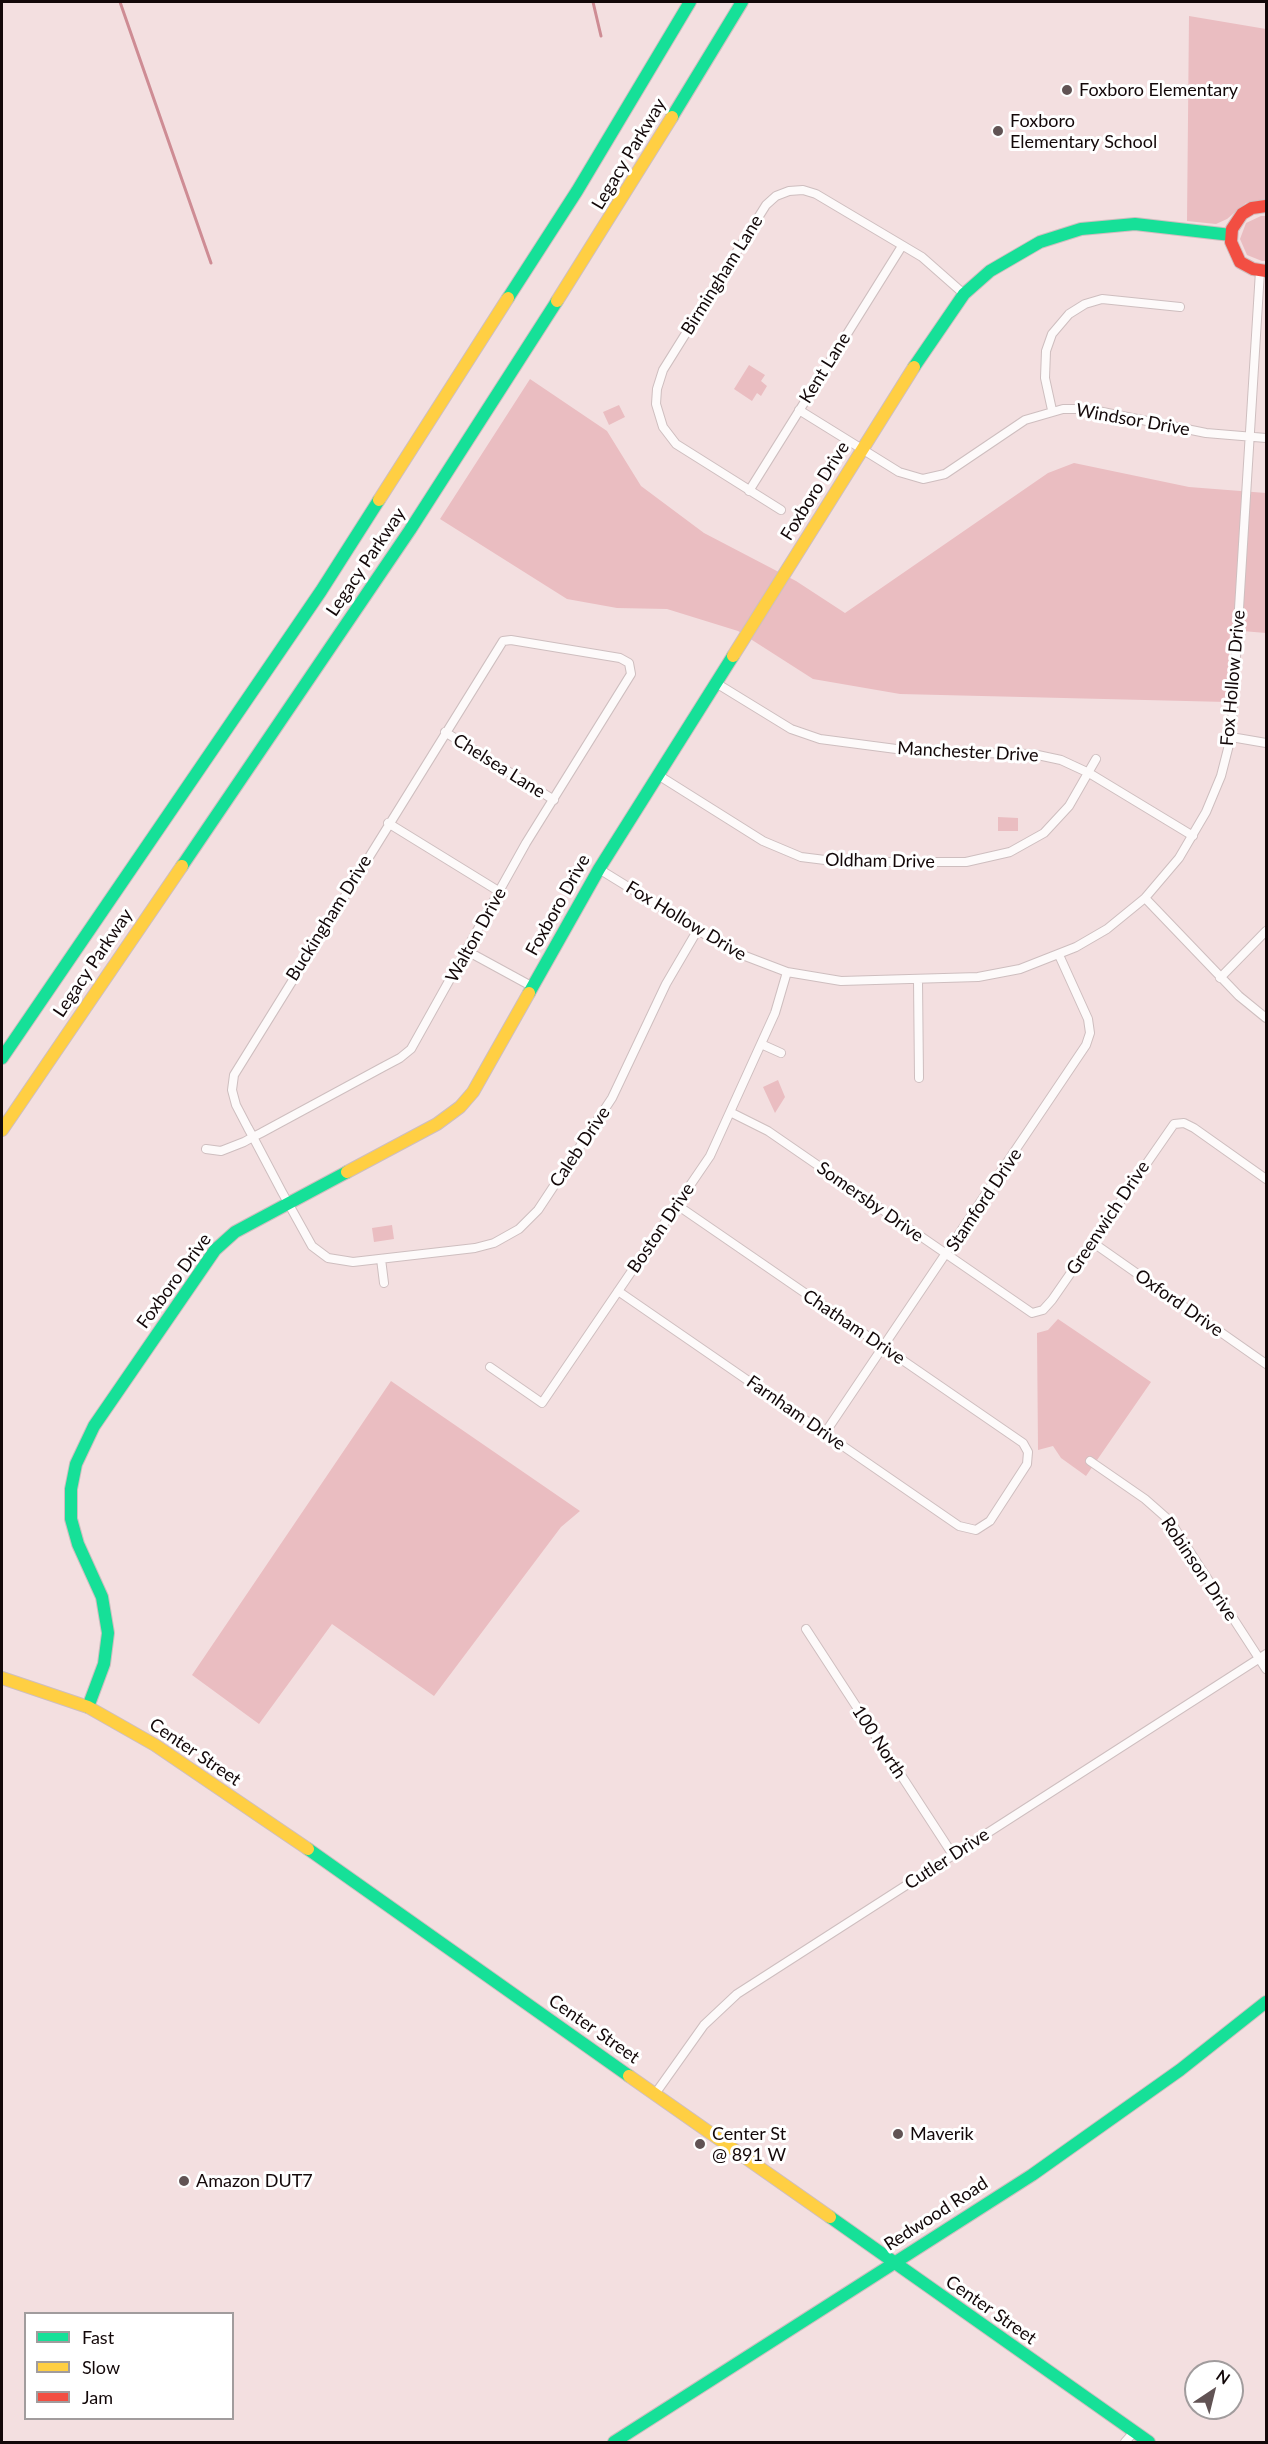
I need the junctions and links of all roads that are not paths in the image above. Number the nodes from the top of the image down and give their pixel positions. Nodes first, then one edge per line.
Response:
1 (690, 2) edge
2 (742, 2) edge
3 (1266, 206) edge
4 (1231, 235) junction
5 (902, 246) junction
6 (1263, 271) edge
7 (964, 294) junction
8 (1180, 307) dead end
9 (799, 410) junction
10 (1052, 411) junction
11 (1250, 437) junction
12 (1266, 438) edge
13 (862, 449) junction
14 (749, 491) junction
15 (781, 510) dead end
16 (630, 666) joint
17 (716, 683) junction
18 (445, 732) junction
19 (1231, 736) junction
20 (1266, 743) edge
21 (1096, 759) dead end
22 (1089, 773) junction
23 (658, 775) junction
24 (554, 800) junction
25 (388, 823) junction
26 (1193, 836) junction
27 (599, 869) junction
28 (500, 892) junction
29 (1145, 898) junction
30 (697, 931) junction
31 (1266, 931) edge
32 (467, 951) junction
33 (1059, 955) junction
34 (787, 972) junction
35 (1220, 978) junction
36 (918, 980) junction
37 (533, 987) junction
38 (1266, 1018) edge
39 (761, 1044) junction
40 (782, 1053) dead end
41 (2, 1058) edge
42 (919, 1078) dead end
43 (730, 1112) junction
44 (2, 1130) edge
45 (253, 1137) junction
46 (206, 1149) dead end
47 (1266, 1179) edge
48 (288, 1204) junction
49 (677, 1205) junction
50 (1092, 1242) junction
51 (947, 1255) junction
52 (381, 1259) junction
53 (384, 1283) dead end
54 (618, 1291) junction
55 (1038, 1313) joint
56 (884, 1347) junction
57 (1266, 1364) edge
58 (490, 1367) dead end
59 (825, 1433) junction
60 (1090, 1461) dead end
61 (976, 1530) joint
62 (806, 1629) dead end
63 (1263, 1657) edge
64 (1266, 1669) edge
65 (2, 1678) edge
66 (88, 1707) junction
67 (953, 1855) junction
68 (1266, 2002) edge
69 (655, 2094) junction
70 (894, 2263) junction
71 (1134, 2432) junction
72 (614, 2442) edge
73 (1125, 2442) edge
74 (1149, 2442) edge

1 - 41 main road, Legacy Parkway
2 - 44 main road, Legacy Parkway
3 - 4 main road
4 - 6 main road
4 - 7 main road, Foxboro Drive
5 - 7 street, Birmingham Lane
5 - 9 street, Kent Lane
5 - 14 street, Birmingham Lane
6 - 11 street, Fox Hollow Drive
7 - 13 main road, Foxboro Drive
8 - 10 street
9 - 13 street, Windsor Drive
9 - 14 street, Kent Lane
10 - 11 street, Windsor Drive
10 - 13 street, Windsor Drive
11 - 12 street, Windsor Drive
11 - 19 street, Fox Hollow Drive
13 - 17 main road, Foxboro Drive
14 - 15 street, Birmingham Lane
16 - 18 street, Buckingham Drive
16 - 24 street, Walton Drive
17 - 22 street, Manchester Drive
17 - 23 main road, Foxboro Drive
18 - 24 street, Chelsea Lane
18 - 25 street, Buckingham Drive
19 - 20 street
19 - 26 street, Fox Hollow Drive
21 - 22 street
22 - 23 street, Oldham Drive
22 - 26 street, Manchester Drive
23 - 27 main road, Foxboro Drive
24 - 28 street, Walton Drive
25 - 28 street
25 - 45 street, Buckingham Drive
26 - 29 street, Fox Hollow Drive
27 - 30 street, Fox Hollow Drive
27 - 37 main road, Foxboro Drive
28 - 32 street, Walton Drive
29 - 33 street, Fox Hollow Drive
29 - 35 street
30 - 34 street, Fox Hollow Drive
30 - 52 street, Caleb Drive
31 - 35 street
32 - 37 street
32 - 45 street, Walton Drive
33 - 36 street, Fox Hollow Drive
33 - 51 street, Stamford Drive
34 - 36 street, Fox Hollow Drive
34 - 39 street, Boston Drive
35 - 38 street
36 - 42 street
37 - 48 main road, Foxboro Drive
39 - 40 street
39 - 43 street, Boston Drive
43 - 49 street, Boston Drive
43 - 51 street, Somersby Drive
45 - 46 street, Walton Drive
45 - 48 street, Buckingham Drive
47 - 50 street, Greenwich Drive
48 - 52 street, Caleb Drive
48 - 66 main road, Foxboro Drive
49 - 54 street, Boston Drive
49 - 56 street, Chatham Drive
50 - 55 street, Greenwich Drive
50 - 57 street, Oxford Drive
51 - 55 street, Somersby Drive
51 - 56 street, Stamford Drive
52 - 53 street
54 - 58 street, Boston Drive
54 - 59 street, Farnham Drive
56 - 59 street, Stamford Drive
56 - 61 street, Chatham Drive
59 - 61 street, Farnham Drive
60 - 63 street, Robinson Drive
62 - 67 street, 100 North
63 - 64 street, Robinson Drive
63 - 67 street, Cutler Drive
65 - 66 main road, Center Street
66 - 69 main road, Center Street
67 - 69 street, Cutler Drive
68 - 70 main road, Redwood Road
69 - 70 main road, Center Street
70 - 71 main road, Center Street
70 - 72 main road, Redwood Road
71 - 73 street
71 - 74 main road, Center Street

